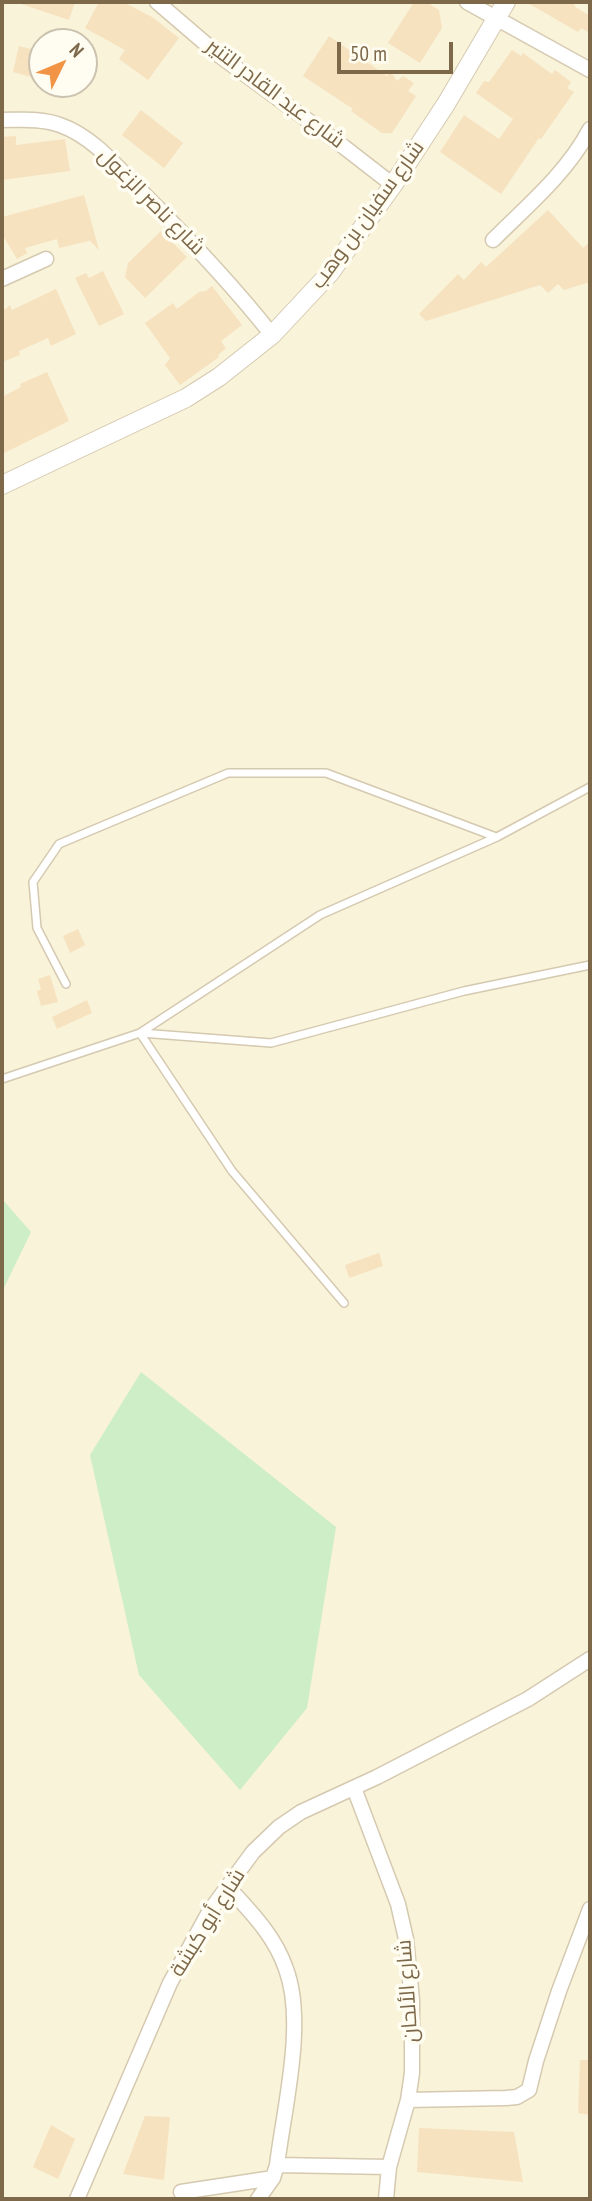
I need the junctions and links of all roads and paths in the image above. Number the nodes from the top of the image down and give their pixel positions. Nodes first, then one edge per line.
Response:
1 (157, 2) edge
2 (467, 2) edge
3 (506, 2) edge
4 (497, 19) junction
5 (590, 71) edge
6 (2, 120) edge
7 (590, 129) edge
8 (393, 186) junction
9 (493, 240) dead end
10 (46, 259) dead end
11 (2, 279) edge
12 (272, 335) junction
13 (2, 485) edge
14 (590, 787) edge
15 (496, 838) junction
16 (590, 965) edge
17 (66, 984) dead end
18 (140, 1033) junction
19 (2, 1079) edge
20 (344, 1303) dead end
21 (590, 1659) edge
22 (354, 1788) junction
23 (228, 1886) junction
24 (590, 1909) edge
25 (408, 2101) junction
26 (389, 2167) junction
27 (275, 2171) junction
28 (181, 2192) dead end
29 (77, 2199) edge
30 (257, 2199) edge
31 (386, 2199) edge

1 - 8 street, شارع عبد القادر التنير
2 - 4 street
3 - 4 street, شارع سفيان بن وهب
4 - 5 street
4 - 8 street, شارع سفيان بن وهب
6 - 12 street, شارع ناصر الزغول
7 - 9 street
8 - 12 street, شارع سفيان بن وهب
10 - 11 street
12 - 13 street, شارع سفيان بن وهب
14 - 15 lane
15 - 17 lane
15 - 18 lane
16 - 18 lane
18 - 19 lane
18 - 20 lane
21 - 22 street, شارع أبو كبشة
22 - 23 street, شارع أبو كبشة
22 - 25 street, شارع الألحان
23 - 27 street
23 - 29 street, شارع أبو كبشة
24 - 25 street
25 - 26 street, شارع الألحان
26 - 27 street
26 - 31 street, شارع الألحان
27 - 28 street
27 - 30 street

